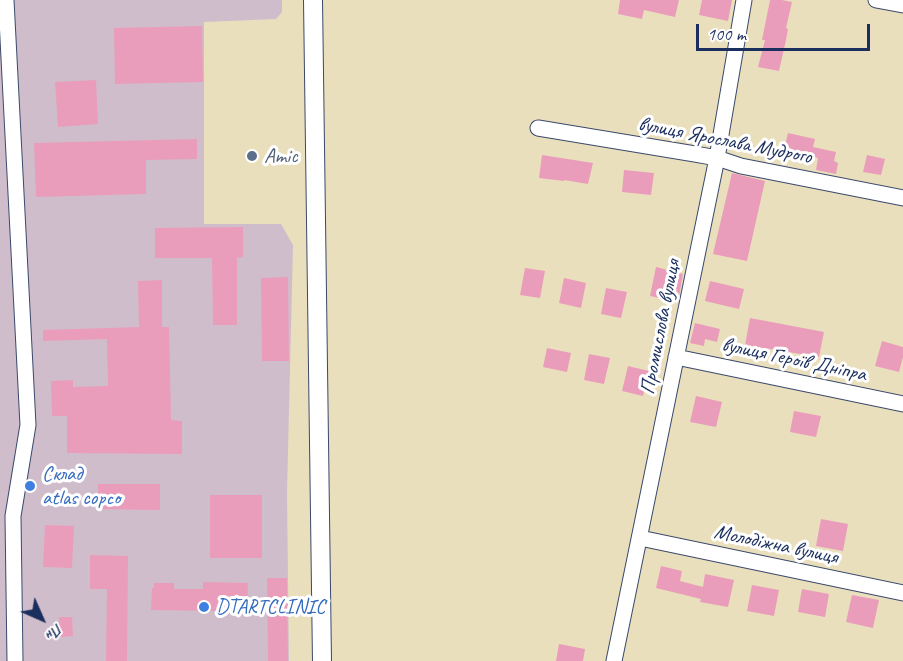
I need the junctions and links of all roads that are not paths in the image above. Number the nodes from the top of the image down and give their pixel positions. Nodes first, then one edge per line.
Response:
1 (6, 0) edge
2 (313, 0) edge
3 (744, 0) edge
4 (876, 0) edge
5 (903, 5) edge
6 (538, 128) dead end
7 (717, 158) junction
8 (903, 198) edge
9 (676, 357) junction
10 (903, 404) edge
11 (640, 538) junction
12 (903, 593) edge
13 (15, 661) edge
14 (322, 661) edge
15 (614, 661) edge

1 - 13 street
2 - 14 main road
3 - 7 street, Промислова вулиця
4 - 5 street
6 - 7 street, вулиця Ярослава Мудрого
7 - 8 street, вулиця Ярослава Мудрого
7 - 9 street, Промислова вулиця
9 - 10 street, вулиця Героїв Дніпра
9 - 11 street, Промислова вулиця
11 - 12 street, Молодіжна вулиця
11 - 15 street, Промислова вулиця

